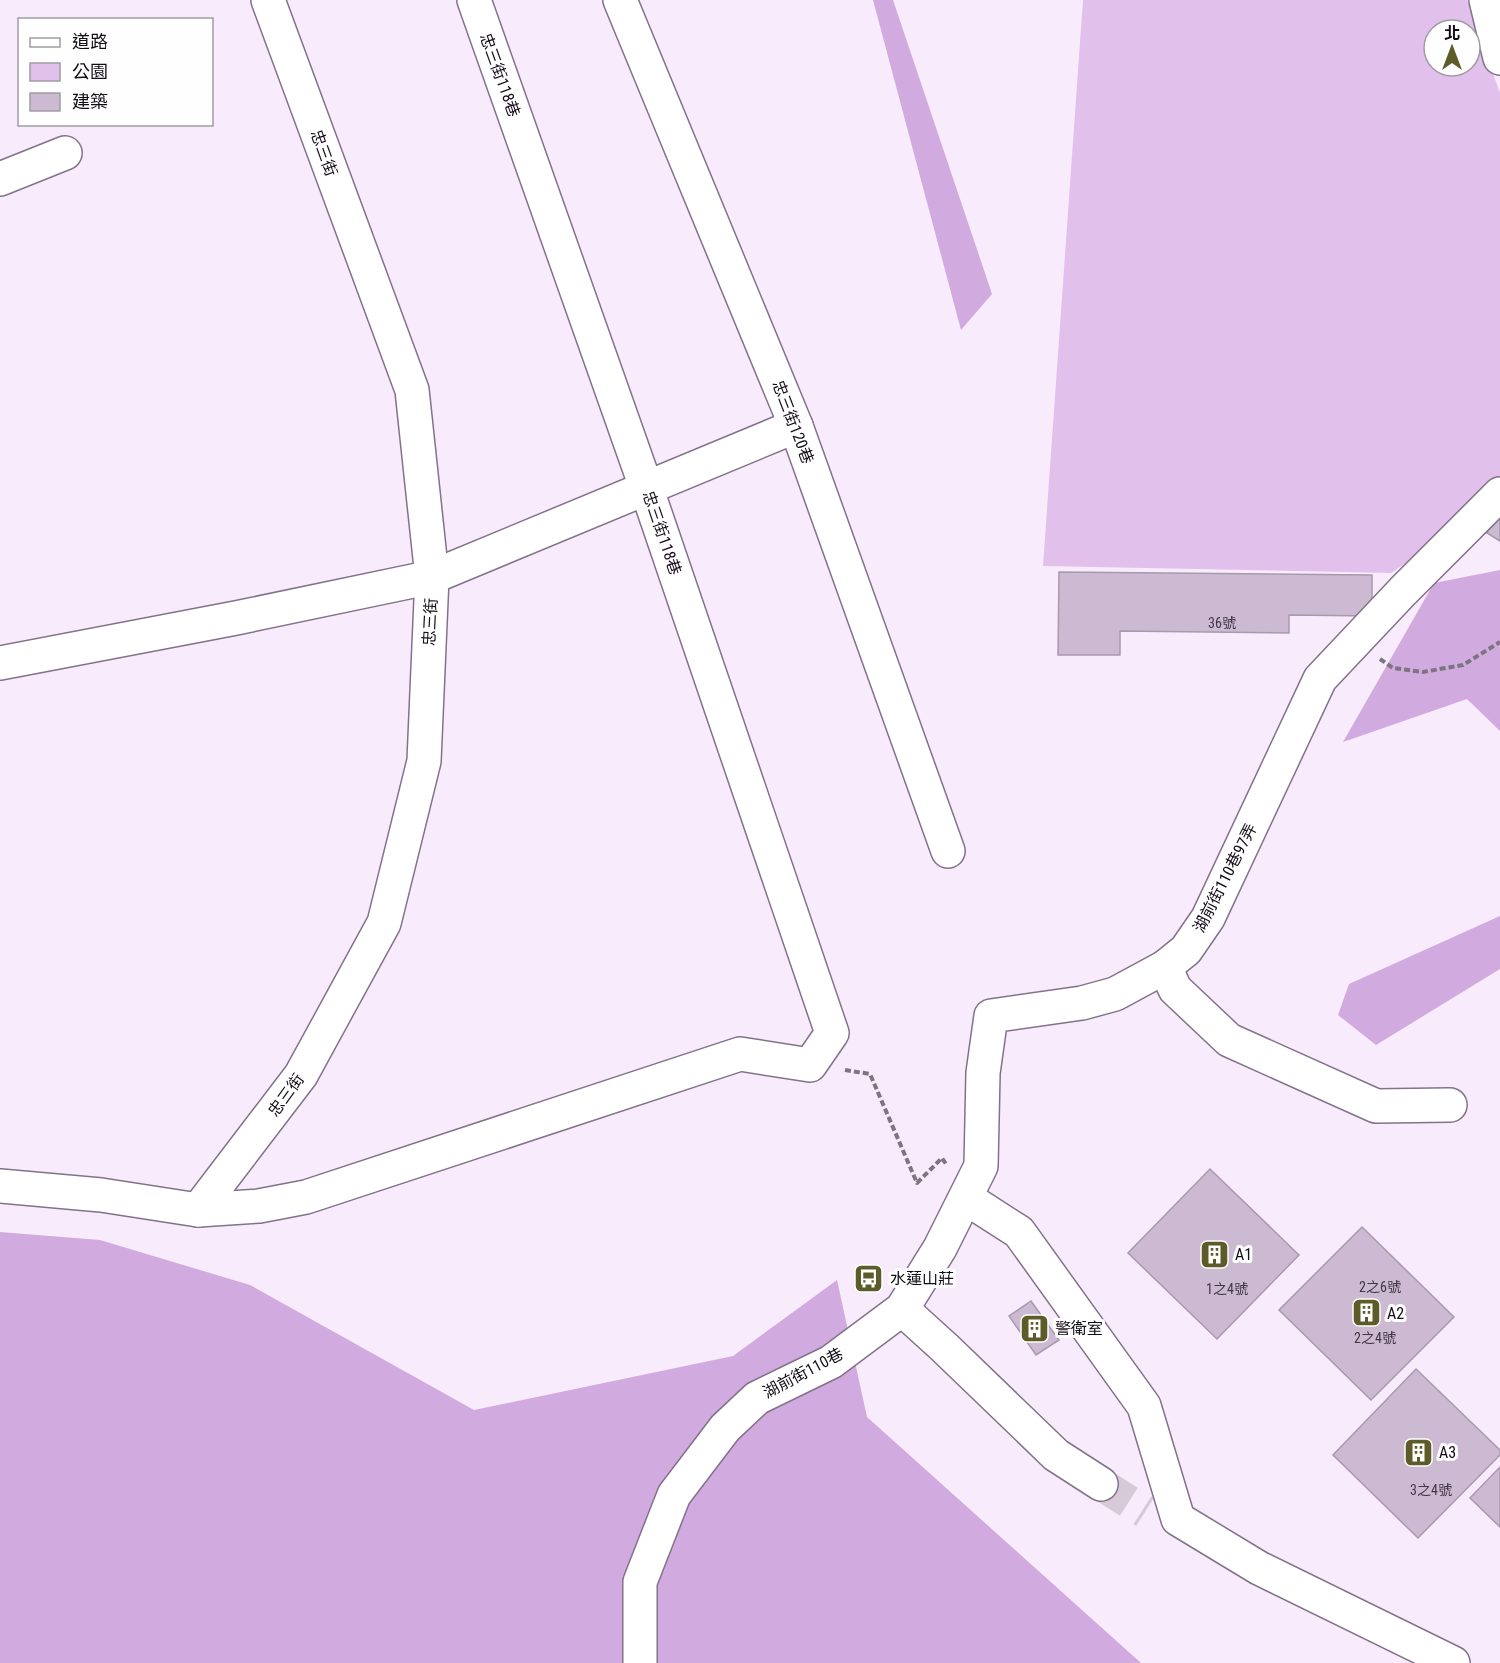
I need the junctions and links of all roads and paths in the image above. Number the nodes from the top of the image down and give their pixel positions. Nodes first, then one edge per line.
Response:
1 (268, 0) edge
2 (474, 0) edge
3 (620, 0) edge
4 (1486, 0) edge
5 (1500, 58) edge
6 (65, 153) dead end
7 (0, 179) edge
8 (796, 426) junction
9 (646, 487) junction
10 (1500, 494) edge
11 (432, 578) junction
12 (1500, 642) edge
13 (1354, 643) junction
14 (0, 663) edge
15 (948, 851) dead end
16 (1165, 967) junction
17 (810, 1065) junction
18 (1450, 1104) dead end
19 (916, 1184) dead end
20 (0, 1186) edge
21 (966, 1198) junction
22 (198, 1210) junction
23 (902, 1309) junction
24 (1101, 1484) tunnel mouth
25 (640, 1663) edge
26 (1453, 1663) edge

1 - 11 street, 忠三街
2 - 9 street, 忠三街118巷
3 - 8 street, 忠三街120巷
4 - 5 street
6 - 7 street
8 - 9 street
8 - 15 street, 忠三街120巷
9 - 11 street
9 - 17 street, 忠三街118巷
10 - 13 street, 湖前街110巷97弄
11 - 14 street
11 - 22 street, 忠三街
12 - 13 path
13 - 16 street, 湖前街110巷97弄
16 - 18 street
16 - 21 street, 湖前街110巷97弄
17 - 19 path
17 - 22 street
20 - 22 street
21 - 23 street, 湖前街110巷
21 - 26 street
23 - 24 street
23 - 25 street, 湖前街110巷

